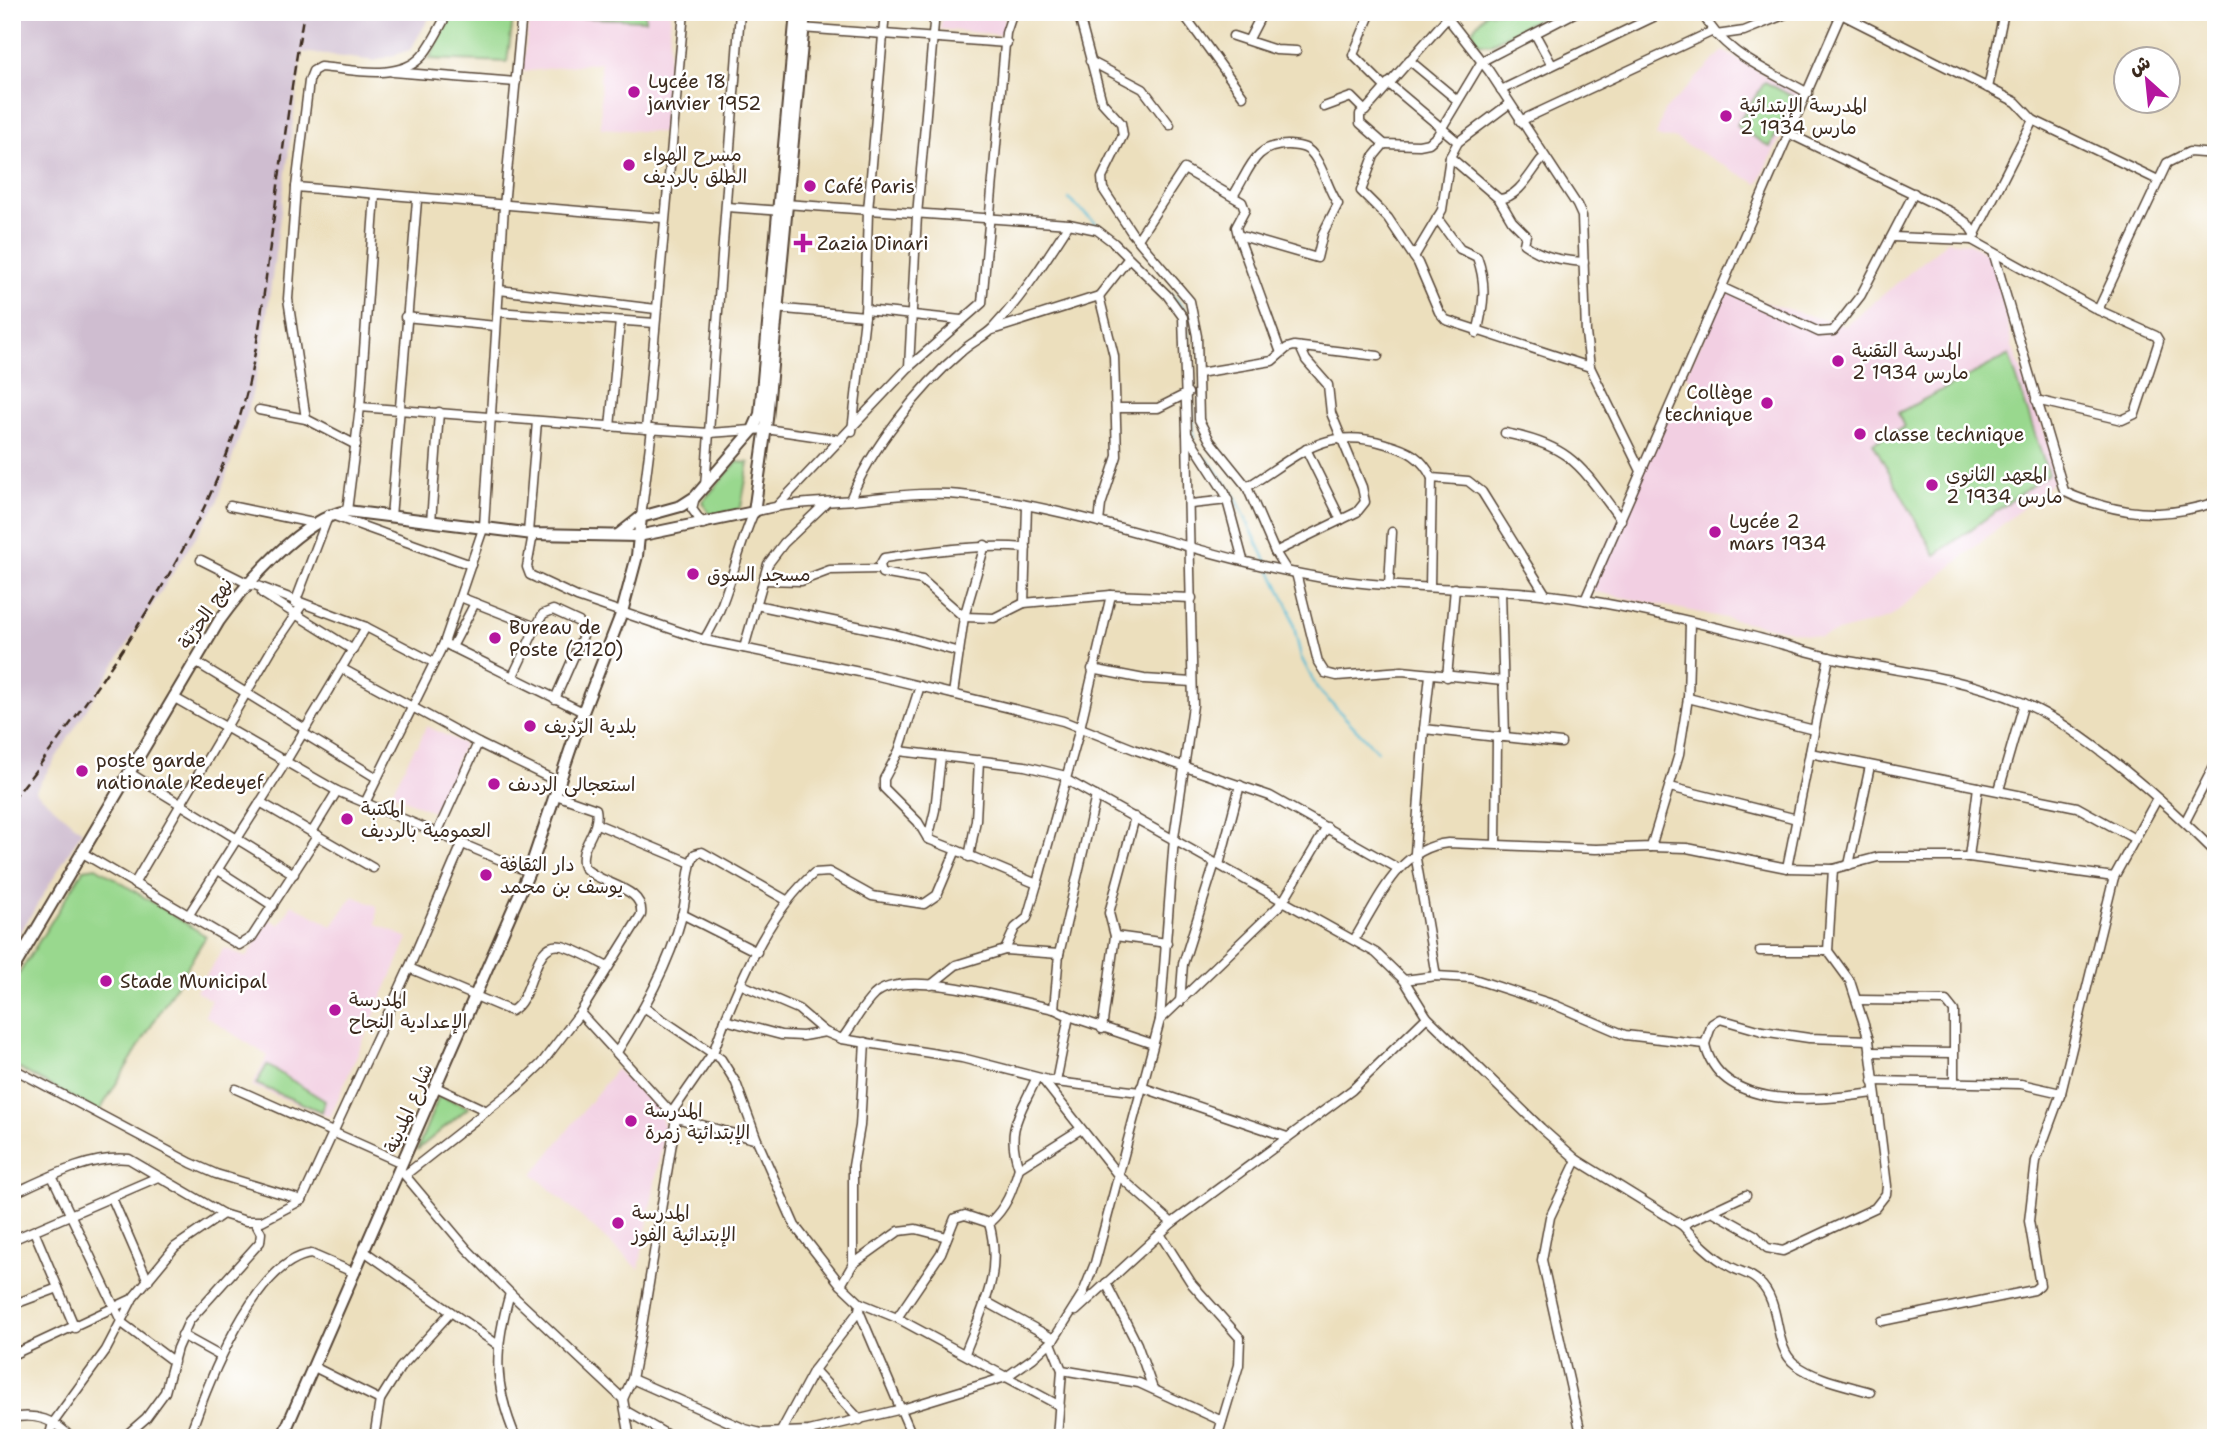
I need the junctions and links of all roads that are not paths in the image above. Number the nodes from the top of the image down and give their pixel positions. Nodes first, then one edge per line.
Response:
1 (448, 12) edge
2 (522, 12) edge
3 (684, 12) edge
4 (740, 12) edge
5 (796, 12) edge
6 (805, 12) edge
7 (884, 12) edge
8 (935, 12) edge
9 (1013, 12) edge
10 (1078, 12) edge
11 (1182, 12) edge
12 (1263, 12) edge
13 (1371, 12) edge
14 (1576, 12) edge
15 (1664, 12) edge
16 (1702, 12) edge
17 (1791, 12) edge
18 (2004, 12) edge
19 (1843, 14) edge
20 (1446, 15) edge
21 (799, 28) junction
22 (883, 32) junction
23 (1714, 33) junction
24 (1535, 34) junction
25 (1233, 36) dead end
26 (933, 37) junction
27 (1250, 39) junction
28 (1007, 43) junction
29 (1296, 51) dead end
30 (1409, 60) junction
31 (1090, 61) junction
32 (1482, 61) junction
33 (1552, 65) junction
34 (387, 72) junction
35 (516, 82) junction
36 (1387, 85) junction
37 (1988, 88) junction
38 (1501, 90) junction
39 (1808, 93) junction
40 (1243, 96) dead end
41 (1457, 100) junction
42 (1508, 104) junction
43 (1324, 107) dead end
44 (1365, 111) junction
45 (2033, 120) junction
46 (1520, 121) junction
47 (1170, 125) dead end
48 (1441, 130) junction
49 (1790, 134) junction
50 (1458, 142) junction
51 (1384, 144) junction
52 (2216, 154) edge
53 (1450, 157) junction
54 (1541, 160) dead end
55 (2158, 180) junction
56 (296, 187) junction
57 (1914, 193) junction
58 (375, 195) junction
59 (1233, 196) junction
60 (1499, 199) junction
61 (417, 200) junction
62 (504, 206) junction
63 (727, 207) junction
64 (782, 207) junction
65 (868, 211) junction
66 (917, 215) junction
67 (663, 218) junction
68 (1437, 218) junction
69 (990, 221) junction
70 (1069, 224) junction
71 (1238, 235) junction
72 (1892, 237) junction
73 (1973, 237) junction
74 (1138, 239) junction
75 (1994, 255) junction
76 (1414, 257) junction
77 (1128, 259) junction
78 (1584, 262) junction
79 (1723, 288) junction
80 (499, 290) junction
81 (1099, 296) junction
82 (572, 299) junction
83 (773, 308) junction
84 (656, 309) junction
85 (2098, 310) junction
86 (498, 312) junction
87 (865, 313) junction
88 (911, 314) junction
89 (405, 317) junction
90 (571, 317) junction
91 (961, 320) junction
92 (620, 321) junction
93 (655, 323) junction
94 (496, 326) junction
95 (991, 330) junction
96 (1477, 333) junction
97 (1300, 347) junction
98 (1281, 353) junction
99 (1378, 356) dead end
100 (909, 367) junction
101 (1590, 367) junction
102 (1199, 373) junction
103 (1188, 393) junction
104 (2036, 400) junction
105 (360, 407) junction
106 (1116, 408) junction
107 (259, 410) dead end
108 (400, 410) junction
109 (439, 412) junction
110 (491, 417) junction
111 (306, 419) junction
112 (537, 421) junction
113 (610, 426) junction
114 (649, 429) junction
115 (766, 429) junction
116 (753, 430) junction
117 (852, 431) junction
118 (709, 433) junction
119 (1505, 433) dead end
120 (1187, 435) junction
121 (1340, 436) junction
122 (841, 440) junction
123 (356, 445) junction
124 (1306, 449) junction
125 (1641, 471) junction
126 (1432, 478) junction
127 (705, 487) junction
128 (1247, 487) junction
129 (695, 497) junction
130 (850, 500) junction
131 (1228, 500) junction
132 (823, 502) junction
133 (2216, 502) edge
134 (1191, 503) junction
135 (778, 505) junction
136 (230, 506) dead end
137 (1027, 506) junction
138 (347, 511) junction
139 (754, 512) junction
140 (329, 514) junction
141 (391, 517) junction
142 (641, 517) junction
143 (1341, 520) junction
144 (1622, 520) junction
145 (431, 522) junction
146 (1099, 522) junction
147 (313, 523) junction
148 (702, 524) junction
149 (484, 526) junction
150 (1392, 532) dead end
151 (530, 533) junction
152 (618, 535) junction
153 (638, 536) junction
154 (985, 545) junction
155 (1192, 545) junction
156 (1026, 548) junction
157 (1275, 552) junction
158 (201, 559) dead end
159 (1246, 561) junction
160 (471, 565) junction
161 (880, 569) junction
162 (1287, 571) junction
163 (1296, 573) junction
164 (764, 580) junction
165 (247, 582) junction
166 (1389, 585) junction
167 (1430, 587) junction
168 (1455, 588) junction
169 (1501, 591) junction
170 (1111, 595) junction
171 (1546, 595) junction
172 (460, 597) junction
173 (1192, 598) junction
174 (1585, 600) junction
175 (475, 603) junction
176 (1024, 603) junction
177 (298, 604) junction
178 (756, 605) junction
179 (622, 612) junction
180 (294, 615) junction
181 (964, 617) junction
182 (1690, 622) junction
183 (366, 627) junction
184 (536, 627) junction
185 (706, 641) junction
186 (448, 645) junction
187 (741, 647) junction
188 (353, 650) junction
189 (959, 652) junction
190 (1829, 657) junction
191 (194, 661) junction
192 (433, 662) junction
193 (341, 668) junction
194 (1093, 669) junction
195 (1430, 675) junction
196 (1447, 677) junction
197 (512, 678) junction
198 (1503, 681) junction
199 (1192, 682) junction
200 (919, 686) junction
201 (953, 694) junction
202 (247, 695) junction
203 (173, 697) junction
204 (1688, 698) junction
205 (555, 699) junction
206 (2024, 703) junction
207 (413, 707) junction
208 (583, 712) junction
209 (229, 727) junction
210 (1080, 729) junction
211 (1424, 729) junction
212 (1814, 730) junction
213 (304, 731) junction
214 (1501, 737) junction
215 (478, 743) junction
216 (1561, 743) dead end
217 (899, 751) junction
218 (1810, 753) junction
219 (941, 756) junction
220 (979, 760) junction
221 (286, 761) junction
222 (2216, 762) edge
223 (1870, 766) junction
224 (1184, 767) junction
225 (128, 772) junction
226 (377, 778) junction
227 (1065, 778) junction
228 (560, 783) junction
229 (1240, 785) junction
230 (1670, 787) junction
231 (1978, 787) junction
232 (1999, 790) junction
233 (337, 792) junction
234 (556, 795) junction
235 (1096, 796) junction
236 (2157, 799) junction
237 (260, 802) junction
238 (365, 803) junction
239 (181, 804) junction
240 (1135, 817) junction
241 (1797, 819) junction
242 (2185, 822) junction
243 (597, 824) junction
244 (1326, 827) junction
245 (437, 833) junction
246 (315, 834) junction
247 (236, 838) junction
248 (1174, 838) junction
249 (928, 839) junction
250 (2135, 839) junction
251 (462, 844) junction
252 (1496, 844) junction
253 (1651, 846) junction
254 (956, 850) junction
255 (81, 852) junction
256 (1415, 853) junction
257 (2216, 853) edge
258 (969, 857) junction
259 (1969, 857) junction
260 (689, 862) junction
261 (1217, 864) junction
262 (1849, 865) junction
263 (373, 868) dead end
264 (1399, 869) junction
265 (1787, 869) junction
266 (1833, 869) junction
267 (218, 870) junction
268 (529, 872) junction
269 (294, 874) junction
270 (2114, 877) junction
271 (134, 884) junction
272 (1037, 884) junction
273 (788, 901) junction
274 (1282, 903) junction
275 (272, 906) junction
276 (682, 914) junction
277 (188, 916) junction
278 (1115, 936) junction
279 (1354, 940) junction
280 (1167, 943) junction
281 (1005, 950) junction
282 (1760, 951) dead end
283 (1828, 951) junction
284 (757, 952) junction
285 (1059, 954) junction
286 (608, 967) junction
287 (409, 968) junction
288 (12, 971) edge
289 (1436, 976) junction
290 (1404, 980) junction
291 (740, 984) junction
292 (931, 985) junction
293 (476, 997) junction
294 (1858, 1000) junction
295 (1180, 1002) junction
296 (645, 1008) junction
297 (1054, 1009) junction
298 (580, 1013) junction
299 (1069, 1016) junction
300 (1427, 1017) junction
301 (725, 1020) junction
302 (1160, 1020) junction
303 (1102, 1029) junction
304 (825, 1031) junction
305 (842, 1039) junction
306 (1869, 1040) junction
307 (864, 1042) junction
308 (1153, 1044) junction
309 (1704, 1044) junction
310 (615, 1049) junction
311 (1870, 1052) junction
312 (1953, 1053) junction
313 (713, 1054) junction
314 (12, 1068) edge
315 (1040, 1079) junction
316 (1056, 1082) junction
317 (1873, 1082) junction
318 (1954, 1083) junction
319 (436, 1087) junction
320 (236, 1089) dead end
321 (1140, 1089) junction
322 (1874, 1093) junction
323 (2061, 1093) junction
324 (487, 1111) junction
325 (674, 1115) junction
326 (1081, 1129) junction
327 (335, 1132) junction
328 (1286, 1137) junction
329 (757, 1140) junction
330 (1577, 1160) junction
331 (1019, 1168) junction
332 (403, 1169) junction
333 (1118, 1175) junction
334 (52, 1176) junction
335 (158, 1177) junction
336 (12, 1194) edge
337 (1746, 1195) dead end
338 (112, 1198) junction
339 (302, 1200) junction
340 (1712, 1211) junction
341 (223, 1214) junction
342 (70, 1215) junction
343 (258, 1222) junction
344 (989, 1223) junction
345 (1172, 1223) junction
346 (1682, 1225) junction
347 (34, 1231) junction
348 (1160, 1234) junction
349 (947, 1237) junction
350 (12, 1240) edge
351 (364, 1251) junction
352 (853, 1264) junction
353 (355, 1273) junction
354 (148, 1281) junction
355 (1106, 1283) junction
356 (841, 1285) junction
357 (58, 1287) junction
358 (510, 1293) junction
359 (132, 1299) junction
360 (985, 1301) junction
361 (12, 1305) edge
362 (859, 1307) junction
363 (114, 1310) junction
364 (451, 1312) junction
365 (897, 1318) junction
366 (1068, 1318) junction
367 (1882, 1321) dead end
368 (122, 1322) junction
369 (75, 1328) junction
370 (184, 1336) junction
371 (1053, 1341) junction
372 (498, 1345) junction
373 (965, 1353) junction
374 (12, 1354) edge
375 (218, 1354) junction
376 (174, 1363) junction
377 (314, 1367) junction
378 (814, 1370) junction
379 (1062, 1370) junction
380 (1006, 1377) junction
381 (632, 1379) junction
382 (1153, 1388) junction
383 (1870, 1392) dead end
384 (623, 1399) junction
385 (380, 1400) junction
386 (1060, 1406) junction
387 (902, 1409) junction
388 (626, 1412) junction
389 (12, 1418) edge
390 (860, 1420) junction
391 (1222, 1421) junction
392 (53, 1423) junction
393 (778, 1436) edge
394 (49, 1438) edge
395 (71, 1438) edge
396 (123, 1438) edge
397 (189, 1438) edge
398 (282, 1438) edge
399 (374, 1438) edge
400 (516, 1438) edge
401 (630, 1438) edge
402 (673, 1438) edge
403 (913, 1438) edge
404 (1057, 1438) edge
405 (1217, 1438) edge
406 (1582, 1438) edge

1 - 34 street
2 - 35 street
3 - 67 street
4 - 63 street
5 - 21 street
6 - 21 street
7 - 22 street
8 - 26 street
9 - 28 street
10 - 31 street
11 - 40 street
12 - 27 street
13 - 36 street
14 - 24 street
15 - 33 street
16 - 23 street
17 - 23 street
18 - 37 street
19 - 37 street
19 - 39 street
20 - 30 street
20 - 32 street
21 - 22 street
21 - 64 street
22 - 26 street
22 - 65 street
23 - 39 street
23 - 46 street
24 - 32 street
24 - 33 street
25 - 27 street
26 - 28 street
26 - 66 street
27 - 29 street
28 - 69 street
30 - 36 street
30 - 41 street
31 - 47 street
31 - 74 street
32 - 38 street
32 - 41 street
33 - 38 street
34 - 35 street
34 - 56 street
35 - 62 street
36 - 44 street
36 - 48 street
37 - 45 street
38 - 42 street
39 - 49 street
41 - 48 street
42 - 46 street
42 - 50 street
43 - 44 street
44 - 51 street
45 - 55 street
45 - 73 street
46 - 78 street
48 - 50 street
48 - 51 street
49 - 57 street
49 - 79 street
50 - 53 street
51 - 76 street
52 - 55 street
53 - 60 street
53 - 68 street
54 - 60 street
55 - 85 street
56 - 58 street
56 - 111 street
57 - 72 street
57 - 73 street
58 - 61 street
58 - 105 street
59 - 71 street
59 - 71 street
59 - 74 street
60 - 78 street
61 - 62 street
61 - 89 street
62 - 67 street
62 - 80 street
63 - 64 street
63 - 118 street
64 - 65 street
64 - 83 street
65 - 66 street
65 - 87 street
66 - 69 street
66 - 88 street
67 - 84 street
68 - 76 street
68 - 96 street
69 - 70 street
69 - 91 street
70 - 77 street
70 - 95 street
71 - 98 street
72 - 73 street
72 - 79 street
73 - 75 street
74 - 102 street
75 - 85 street
75 - 104 street
76 - 96 street
77 - 81 street
77 - 103 street
78 - 101 street
79 - 125 street
80 - 82 street
80 - 86 street
81 - 95 street
81 - 106 street
82 - 84 street
82 - 90 street
83 - 87 street
83 - 115 street
83 - 116 street
84 - 93 street
85 - 104 street
86 - 90 street
86 - 94 street
87 - 88 street
87 - 117 street
88 - 91 street
88 - 100 street
89 - 94 street
89 - 108 street
90 - 92 street
91 - 100 street
92 - 93 street
92 - 113 street
93 - 114 street
94 - 110 street
95 - 130 street
96 - 101 street
97 - 98 street
97 - 99 street
97 - 121 street
98 - 102 street
100 - 117 street
101 - 125 street
102 - 128 street
103 - 106 street
103 - 120 street
104 - 133 street
105 - 108 street
105 - 123 street
106 - 146 street
107 - 111 street
108 - 109 street
108 - 141 street
109 - 110 street
109 - 145 street
110 - 112 street
110 - 149 street
111 - 123 street
112 - 113 street
112 - 151 street
113 - 114 street
114 - 118 street
114 - 142 street
115 - 116 street
115 - 122 street
115 - 139 street
116 - 118 street
116 - 127 street
117 - 122 street
118 - 127 street
119 - 144 street
120 - 131 street
120 - 134 street
121 - 124 street
121 - 126 street
121 - 143 street
122 - 135 street
123 - 138 street
124 - 128 street
124 - 143 street
125 - 144 street
126 - 167 street
126 - 171 street
127 - 129 street
128 - 157 street
129 - 142 street
129 - 148 street
130 - 132 street
130 - 137 street
131 - 134 street
131 - 159 street
132 - 135 street
132 - 164 street
134 - 155 street
135 - 139 street
136 - 147 street
137 - 146 street
137 - 156 street
138 - 140 street, نهج الحرّيّة
138 - 141 street, نهج الحرّيّة
139 - 148 street, نهج الحرّيّة
139 - 185 street
140 - 147 street, نهج الحرّيّة
140 - 160 street
140 - 177 street
141 - 145 street, نهج الحرّيّة
142 - 152 street
142 - 153 street, شارع المدينة
143 - 157 street
144 - 174 street
145 - 149 street, نهج الحرّيّة
146 - 155 street
147 - 165 street, نهج الحرّيّة
148 - 153 street, نهج الحرّيّة
149 - 151 street, نهج الحرّيّة
149 - 160 street
150 - 166 street
151 - 152 street, نهج الحرّيّة
151 - 179 street
152 - 153 street, نهج الحرّيّة
153 - 179 street, شارع المدينة
154 - 156 street
154 - 161 street
154 - 181 street
155 - 159 street
155 - 173 street
156 - 176 street
157 - 162 street
158 - 165 street
159 - 162 street
160 - 172 street
161 - 164 street
161 - 181 street
162 - 163 street
163 - 166 street
163 - 195 street
164 - 178 street
165 - 177 street
165 - 180 street
165 - 191 street, نهج الحرّيّة
166 - 167 street
167 - 168 street
168 - 169 street
168 - 196 street
169 - 171 street
169 - 198 street
170 - 173 street
170 - 176 street
170 - 194 street
171 - 174 street
172 - 175 street
172 - 186 street
173 - 199 street
174 - 182 street
175 - 184 street
175 - 186 street
176 - 181 street
177 - 180 street
177 - 183 street
178 - 187 street
178 - 189 street
179 - 185 street
179 - 208 street, شارع المدينة
180 - 188 street
180 - 202 street
181 - 189 street
182 - 190 street
182 - 204 street
183 - 188 street
183 - 192 street
184 - 197 street
184 - 205 street
185 - 187 street
186 - 192 street
186 - 197 street
187 - 200 street
188 - 193 street
189 - 201 street
190 - 206 street
190 - 212 street
191 - 202 street
191 - 203 street, نهج الحرّيّة
192 - 207 street
193 - 207 street
193 - 213 street
194 - 199 street
194 - 210 street
195 - 196 street
195 - 211 street
196 - 198 street
197 - 205 street
198 - 214 street
199 - 224 street
200 - 201 street
200 - 217 street
201 - 210 street
202 - 209 street
202 - 213 street
203 - 209 street
203 - 225 street, نهج الحرّيّة
204 - 212 street
204 - 230 street
205 - 208 street
206 - 232 street
206 - 236 street
207 - 215 street
207 - 226 street
208 - 228 street, شارع المدينة
209 - 221 street
209 - 239 street
210 - 224 street
210 - 227 street
211 - 214 street
211 - 256 street
212 - 218 street
213 - 221 street
213 - 226 street
214 - 216 street
214 - 252 street
215 - 228 street
215 - 245 street
217 - 219 street
217 - 249 street
218 - 223 street
218 - 241 street
219 - 220 street
219 - 249 street
220 - 227 street
220 - 258 street
221 - 233 street
221 - 237 street
222 - 242 street
223 - 231 street
223 - 262 street
224 - 229 street
224 - 248 street
225 - 239 street
225 - 255 street, نهج الحرّيّة
226 - 238 street
227 - 235 street
227 - 272 street
228 - 234 street, شارع المدينة
229 - 244 street
229 - 261 street
230 - 241 street
230 - 253 street
231 - 232 street
231 - 259 street
232 - 250 street
233 - 238 street
233 - 246 street
234 - 243 street
234 - 268 street, شارع المدينة
235 - 240 street
235 - 285 street
236 - 242 street
236 - 250 street
237 - 246 street
237 - 247 street
238 - 245 street
239 - 247 street
239 - 271 street
240 - 248 street
240 - 278 street
241 - 265 street
242 - 257 street
243 - 260 street
243 - 286 street
244 - 264 street
244 - 274 street
245 - 251 street
246 - 263 street
246 - 269 street
247 - 267 street
247 - 269 street
248 - 261 street
248 - 280 street
249 - 254 street
250 - 270 street
251 - 268 street
251 - 287 street
252 - 253 street
252 - 256 street
253 - 265 street
254 - 258 street
254 - 273 street
255 - 271 street
255 - 288 street, نهج الحرّيّة
256 - 264 street
256 - 289 street
258 - 272 street
259 - 262 street
259 - 270 street
260 - 273 street
260 - 276 street
261 - 274 street
261 - 295 street
262 - 266 street
264 - 279 street
265 - 266 street
266 - 283 street
267 - 275 street
267 - 277 street
268 - 293 street, شارع المدينة
269 - 275 street
270 - 323 street
271 - 277 street
272 - 281 street
273 - 284 street
274 - 279 street
274 - 295 street
275 - 277 street
276 - 284 street
276 - 296 street
278 - 280 street
278 - 303 street
279 - 290 street
280 - 302 street
281 - 285 street
281 - 292 street
282 - 283 street
283 - 294 street
284 - 291 street
285 - 297 street
286 - 293 street
286 - 298 street
287 - 293 street
287 - 327 street
289 - 290 street
289 - 309 street
290 - 300 street
291 - 301 street
291 - 304 street
292 - 297 street
292 - 305 street
293 - 319 street, شارع المدينة
294 - 306 street
294 - 312 street
295 - 302 street
296 - 310 street
296 - 313 street
297 - 299 street
298 - 310 street
298 - 324 street
299 - 303 street
299 - 316 street
300 - 328 street
300 - 330 street
301 - 304 street
301 - 313 street
302 - 308 street
303 - 308 street
304 - 305 street
305 - 307 street
306 - 309 street
306 - 311 street
307 - 315 street
307 - 352 street
308 - 321 street
309 - 322 street
310 - 325 street
311 - 312 street
311 - 317 street
312 - 318 street
313 - 325 street
313 - 329 street
314 - 339 street
315 - 316 street
315 - 326 street
315 - 331 street
316 - 321 street
317 - 318 street
317 - 322 street
318 - 323 street
319 - 324 street
319 - 332 street, شارع المدينة
320 - 327 street
321 - 328 street
321 - 333 street
322 - 340 street
323 - 367 street
324 - 332 street
325 - 329 street
325 - 381 street
326 - 331 street
326 - 333 street
327 - 332 street
327 - 339 street
328 - 345 street
329 - 356 street
330 - 346 street
330 - 406 street
331 - 344 street
332 - 351 street, شارع المدينة
332 - 358 street
333 - 345 street
333 - 366 street
334 - 335 street
334 - 336 street
334 - 342 street
335 - 338 street
335 - 341 street
337 - 340 street
338 - 342 street
338 - 354 street
339 - 343 street
340 - 346 street
341 - 343 street
341 - 354 street
342 - 347 street
342 - 363 street
343 - 370 street
344 - 349 street
344 - 360 street
345 - 348 street
346 - 383 street
347 - 350 street
347 - 357 street
348 - 355 street
348 - 391 street
349 - 352 street
349 - 365 street
351 - 353 street, شارع المدينة
351 - 364 street
352 - 356 street
353 - 375 street
353 - 377 street, شارع المدينة
354 - 359 street
355 - 366 street
355 - 382 street
356 - 362 street
357 - 361 street
357 - 369 street
358 - 372 street
358 - 384 street
359 - 363 street
359 - 368 street
360 - 371 street
360 - 373 street
362 - 365 street
362 - 378 street
362 - 387 street
363 - 368 street
363 - 369 street
364 - 372 street
364 - 385 street
365 - 373 street
366 - 371 street
368 - 376 street
368 - 392 street
369 - 374 street
370 - 375 street
370 - 376 street
371 - 379 street
371 - 380 street
372 - 400 street
373 - 380 street
375 - 397 street
376 - 396 street
377 - 385 street
377 - 398 street, شارع المدينة
378 - 390 street
378 - 393 street
379 - 382 street
379 - 386 street
380 - 386 street
380 - 387 street
381 - 384 street
381 - 393 street
382 - 391 street
384 - 388 street
385 - 399 street
386 - 404 street
387 - 390 street
387 - 403 street
388 - 401 street
388 - 402 street
389 - 392 street
390 - 393 street
391 - 405 street
392 - 394 street
392 - 395 street

